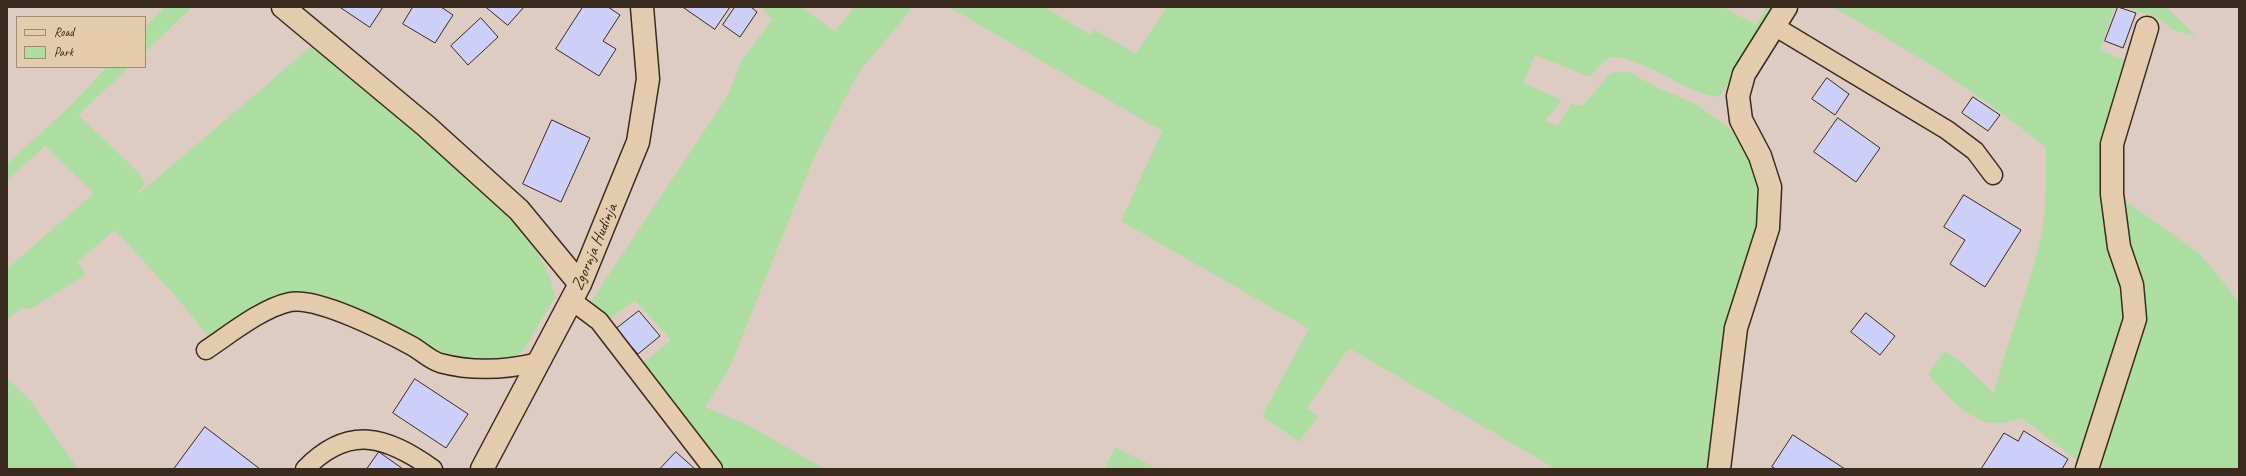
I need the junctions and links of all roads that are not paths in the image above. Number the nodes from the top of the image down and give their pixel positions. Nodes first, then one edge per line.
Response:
1 (283, 7) edge
2 (642, 7) edge
3 (1786, 7) edge
4 (1774, 26) junction
5 (2147, 28) dead end
6 (1993, 174) dead end
7 (576, 292) junction
8 (206, 350) dead end
9 (539, 362) junction
10 (305, 469) edge
11 (433, 469) edge
12 (482, 469) edge
13 (713, 469) edge
14 (1719, 469) edge
15 (2087, 469) edge

1 - 7 street
2 - 7 street, Zgornja Hudinja
3 - 4 street
4 - 6 lane
4 - 14 street
5 - 15 street
7 - 9 street, Zgornja Hudinja
7 - 13 lane
8 - 9 lane
9 - 12 street, Zgornja Hudinja
10 - 11 lane

